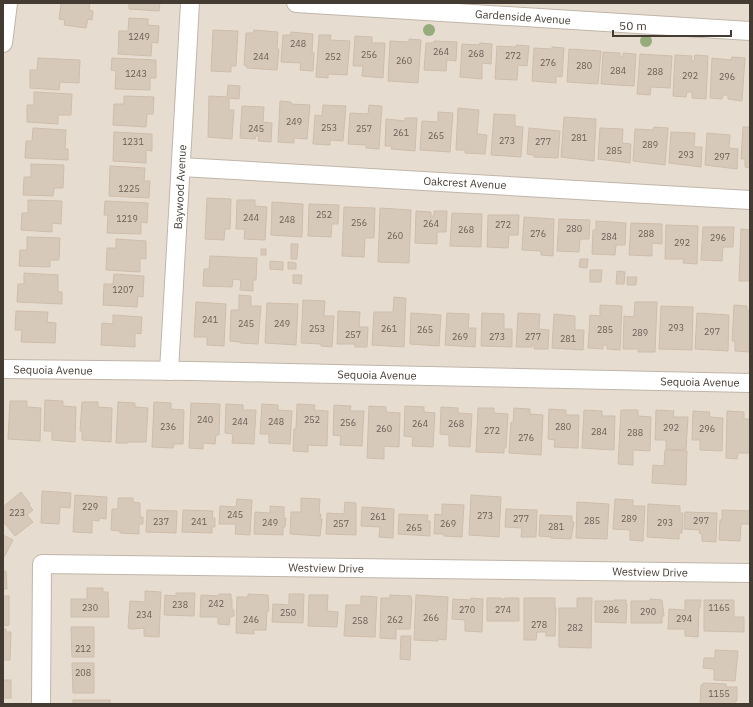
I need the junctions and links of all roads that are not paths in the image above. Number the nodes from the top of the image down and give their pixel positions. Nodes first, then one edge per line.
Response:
1 (8, 3) edge
2 (190, 3) edge
3 (296, 3) edge
4 (750, 31) edge
5 (3, 43) edge
6 (181, 166) junction
7 (750, 200) edge
8 (3, 369) edge
9 (169, 371) junction
10 (750, 383) edge
11 (750, 573) edge
12 (41, 704) edge

1 - 5 street
2 - 6 street, Baywood Avenue
3 - 4 street, Gardenside Avenue
6 - 7 street, Oakcrest Avenue
6 - 9 street, Baywood Avenue
8 - 9 street, Sequoia Avenue
9 - 10 street, Sequoia Avenue
11 - 12 street, Westview Drive

